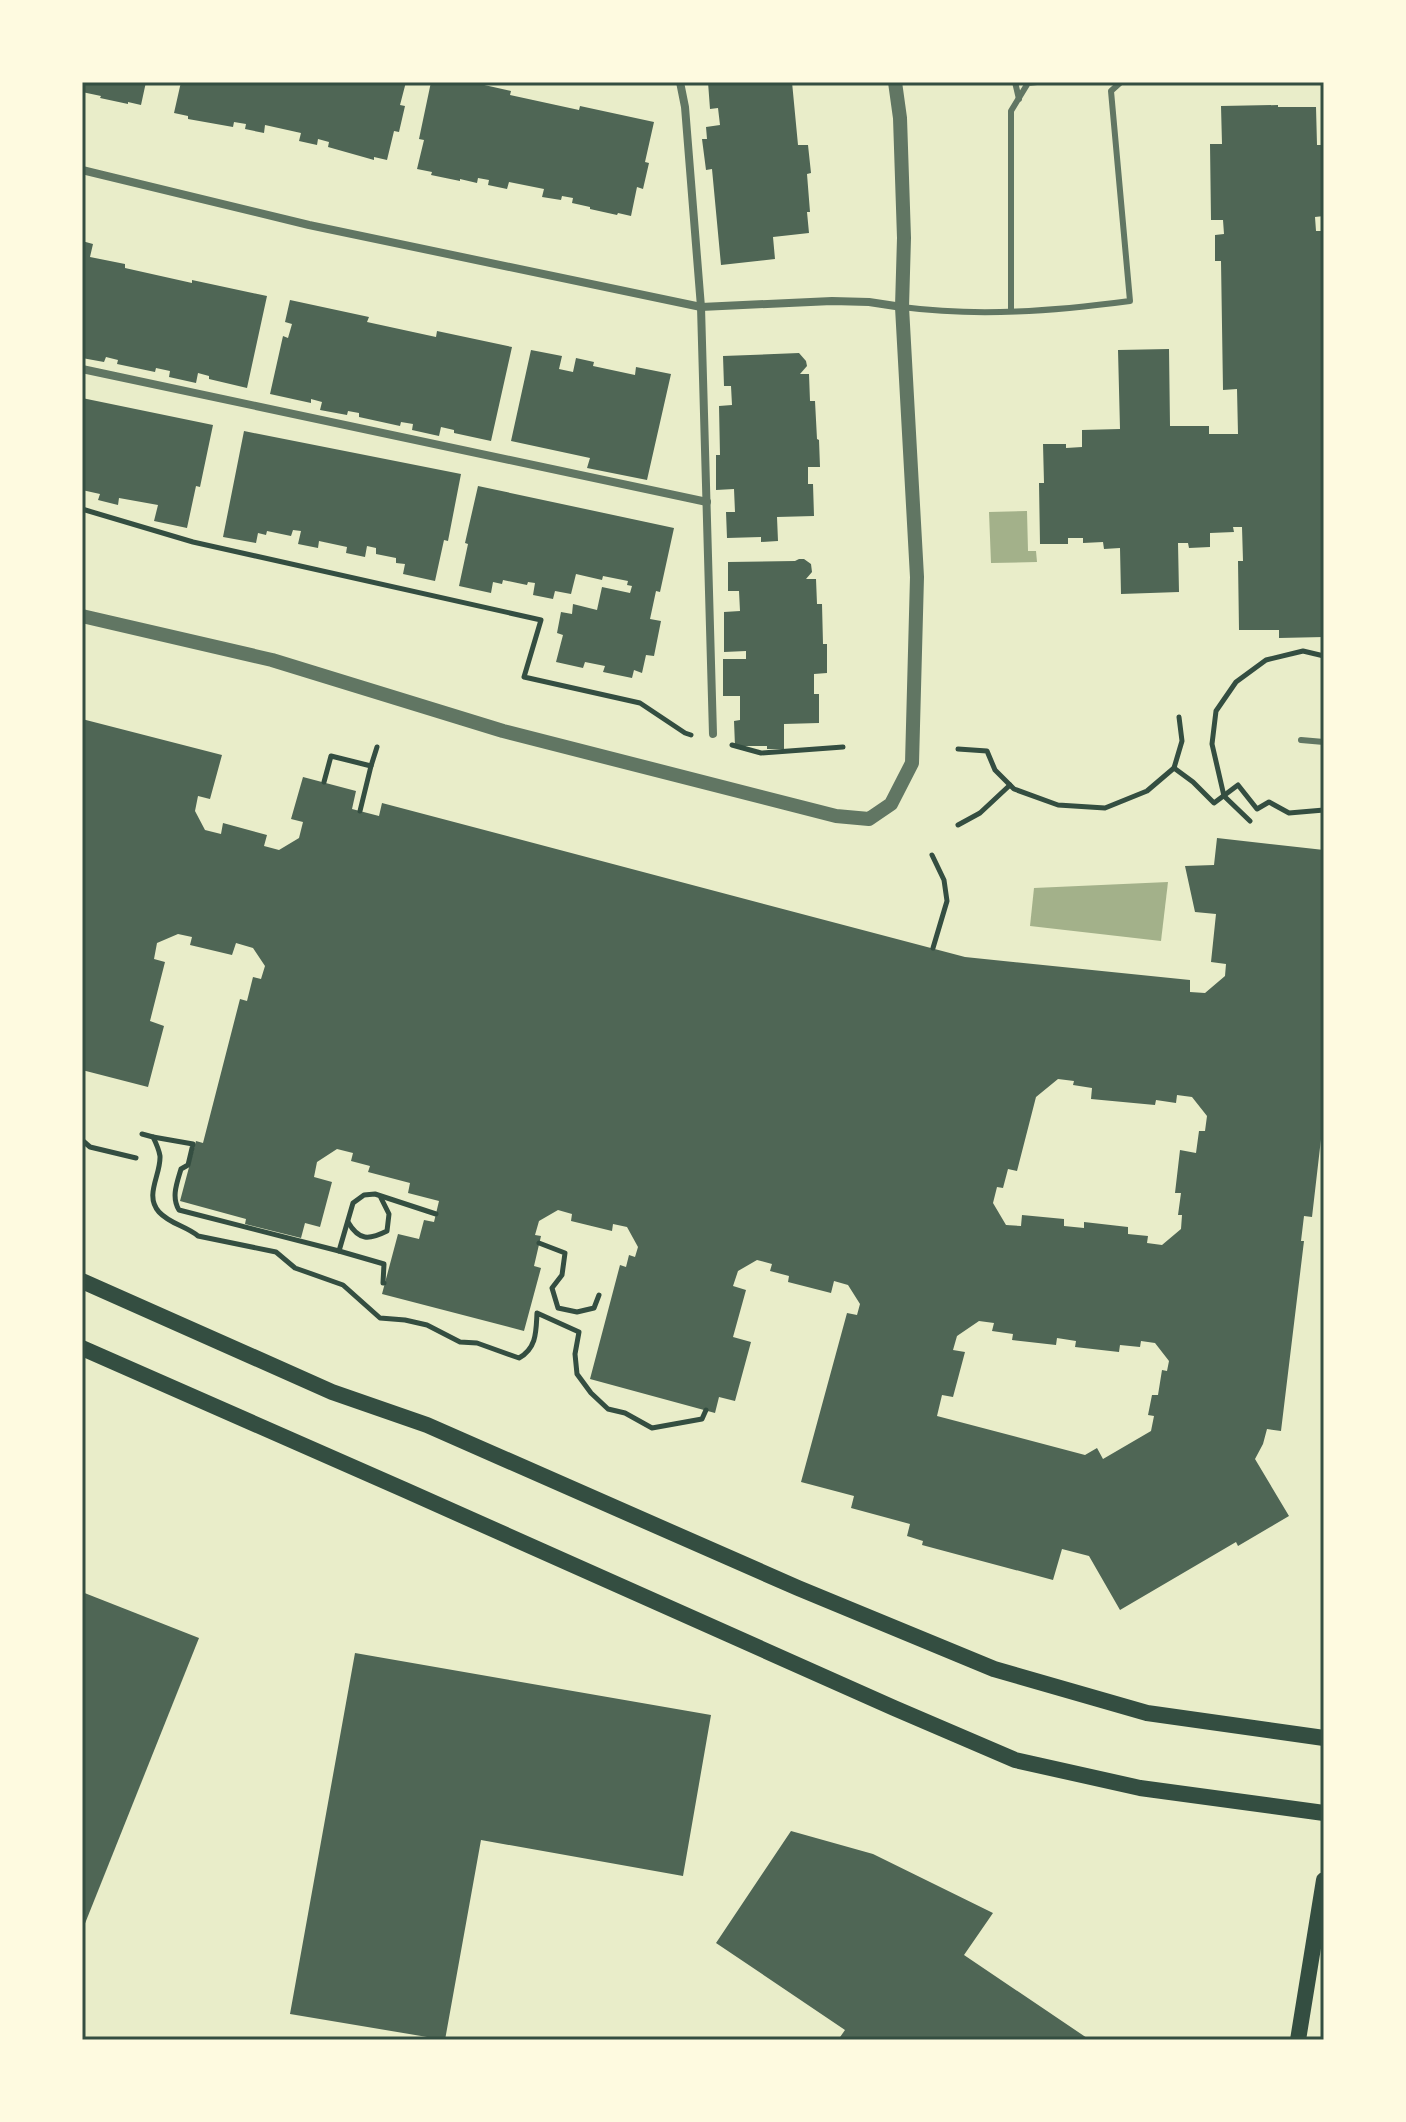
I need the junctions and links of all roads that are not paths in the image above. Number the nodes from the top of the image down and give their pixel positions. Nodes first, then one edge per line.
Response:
1 (680, 82) edge
2 (895, 82) edge
3 (1015, 82) edge
4 (1037, 82) edge
5 (1121, 82) edge
6 (1019, 99) junction
7 (82, 170) edge
8 (701, 307) junction
9 (902, 307) junction
10 (1011, 311) junction
11 (82, 369) edge
12 (707, 502) junction
13 (82, 616) edge
14 (713, 734) dead end
15 (1301, 740) dead end
16 (1324, 742) edge
17 (82, 1281) edge
18 (82, 1348) edge
19 (1324, 1738) edge
20 (1324, 1813) edge
21 (1324, 1880) edge
22 (1298, 2040) edge

1 - 8 street
2 - 9 street
3 - 6 lane
4 - 6 lane
5 - 10 lane
6 - 10 lane
7 - 8 street
8 - 9 street
8 - 12 street
9 - 10 lane
9 - 13 street
11 - 12 street
12 - 14 street
15 - 16 lane
17 - 19 main road
18 - 20 main road
21 - 22 main road

